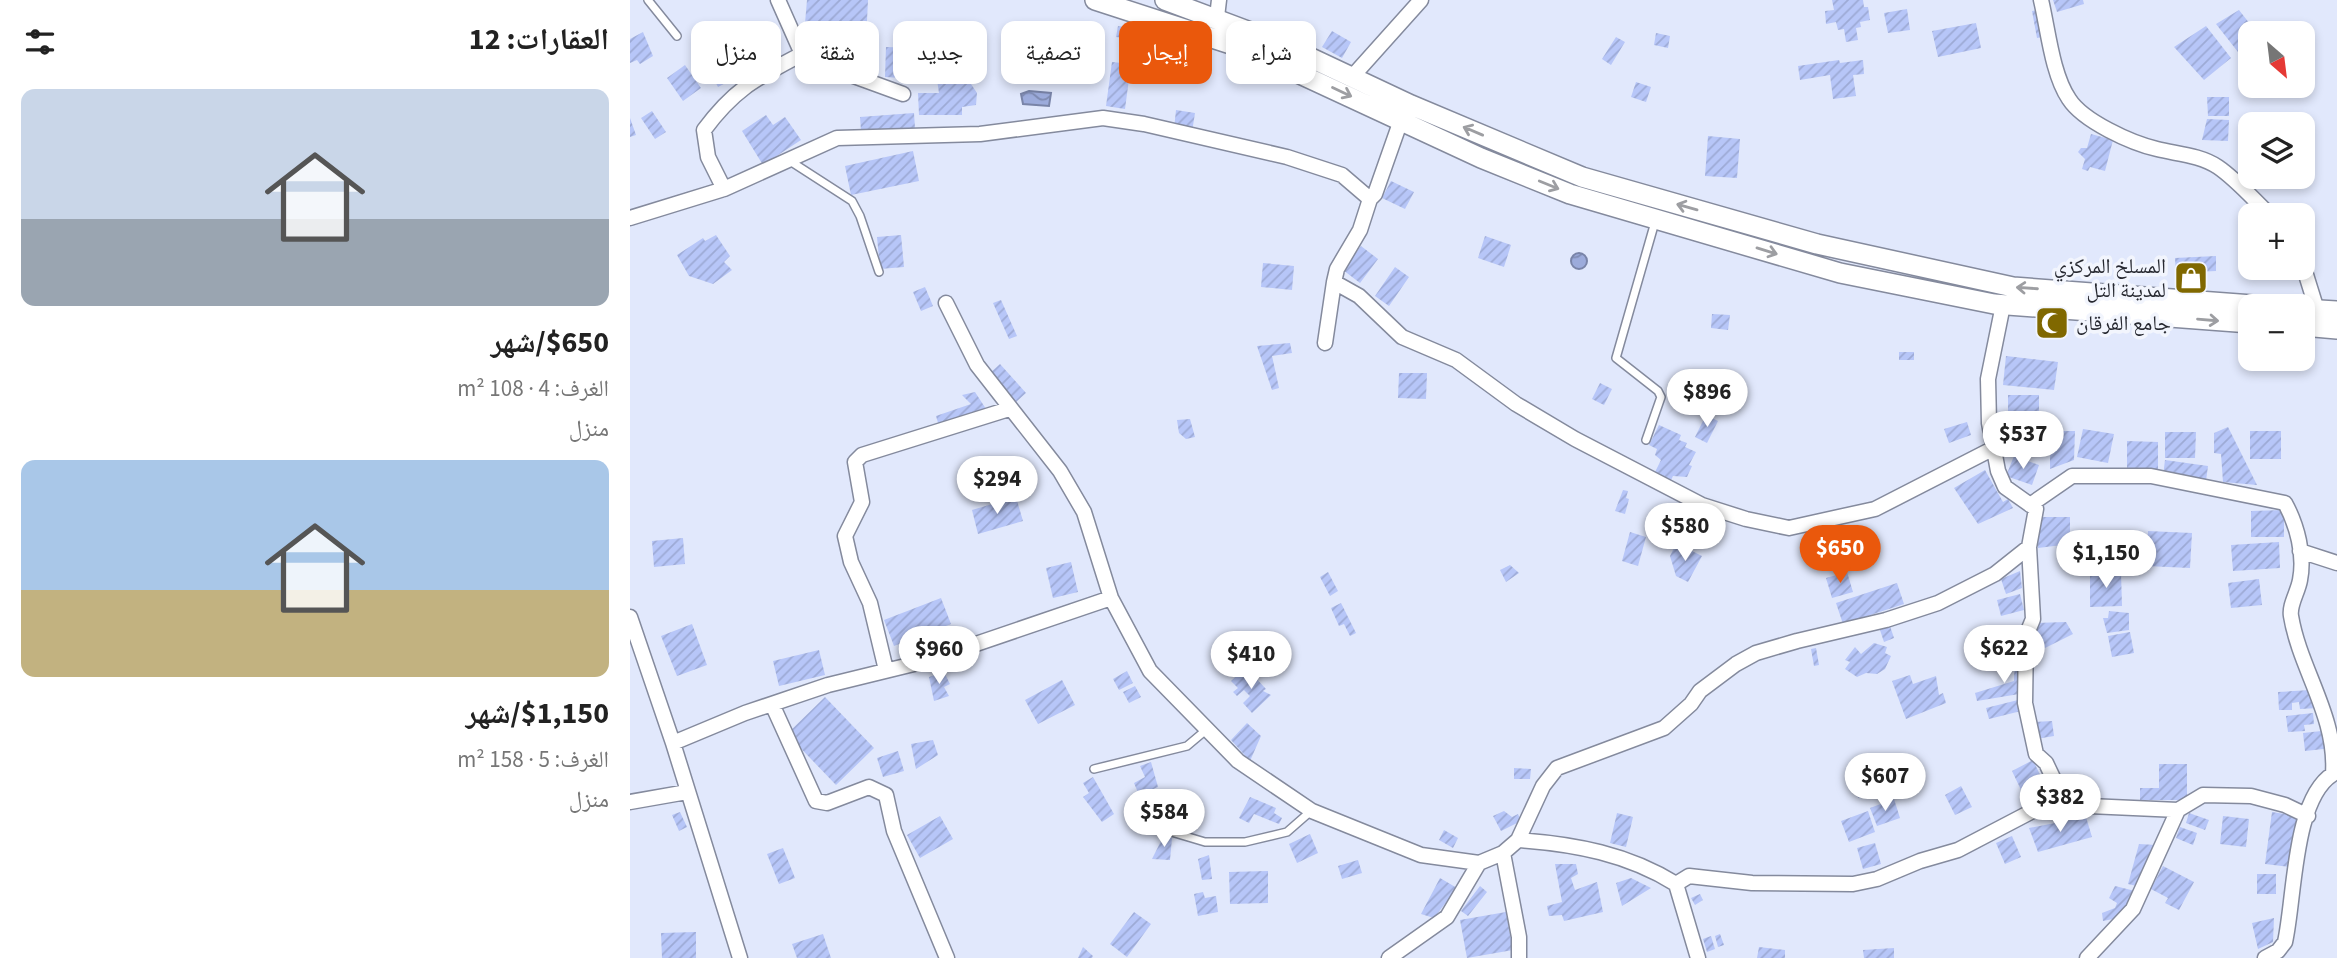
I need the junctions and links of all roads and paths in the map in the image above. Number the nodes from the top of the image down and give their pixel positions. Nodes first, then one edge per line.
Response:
1 (648, 0) edge
2 (778, 0) edge
3 (1095, 0) edge
4 (1165, 0) edge
5 (1421, 0) edge
6 (2042, 0) edge
7 (1218, 9) edge
8 (677, 36) dead end
9 (795, 38) edge
10 (795, 58) edge
11 (1352, 77) junction
12 (878, 84) edge
13 (903, 94) dead end
14 (1401, 120) junction
15 (790, 161) junction
16 (724, 189) junction
17 (1370, 200) junction
18 (2257, 203) edge
19 (630, 218) edge
20 (1656, 218) junction
21 (879, 272) dead end
22 (2308, 280) edge
23 (1334, 282) junction
24 (946, 303) dead end
25 (2238, 304) edge
26 (2003, 305) junction
27 (2319, 310) edge
28 (2238, 322) edge
29 (2315, 327) edge
30 (2337, 328) edge
31 (1325, 343) dead end
32 (1009, 410) junction
33 (1646, 440) dead end
34 (1994, 448) junction
35 (2030, 505) junction
36 (2029, 547) junction
37 (2300, 551) junction
38 (2337, 563) edge
39 (1111, 598) junction
40 (630, 617) edge
41 (886, 670) junction
42 (772, 704) junction
43 (1206, 730) junction
44 (2336, 740) edge
45 (673, 743) junction
46 (1094, 769) dead end
47 (2335, 776) edge
48 (687, 792) junction
49 (2064, 801) junction
50 (630, 802) edge
51 (1135, 806) dead end
52 (1312, 810) junction
53 (2178, 810) junction
54 (2308, 816) junction
55 (1518, 840) junction
56 (1503, 853) junction
57 (1479, 863) junction
58 (1676, 884) junction
59 (740, 958) edge
60 (947, 958) edge
61 (1389, 958) edge
62 (1519, 958) edge
63 (1698, 958) edge
64 (2087, 958) edge
65 (2265, 958) edge

1 - 8 lane
2 - 9 street
3 -> 14 main road
4 - 7 main road
5 - 11 street
6 - 18 street
7 - 11 main road
10 - 16 street
25 -> 11 main road
12 - 13 street
14 - 17 street
14 -> 20 main road
15 - 16 street
15 - 17 street
15 - 21 lane
16 - 19 street
17 - 23 street
20 -> 26 main road
20 - 33 lane
22 - 27 street
23 - 31 street
23 - 34 street
24 - 32 street
26 -> 28 main road
26 - 34 street
29 - 30 main road
32 - 39 street
32 - 41 street
34 - 35 street
35 - 36 street
35 - 37 street
36 - 49 street
36 - 55 street
37 - 38 street
37 - 44 street
39 - 41 street
39 - 43 street
40 - 45 street
41 - 42 street
42 - 45 street
42 - 60 street
43 - 46 lane
43 - 52 street
44 - 47 street
45 - 48 street
47 - 54 street
48 - 50 street
48 - 59 street
49 - 53 street
49 - 58 street
51 - 52 lane
52 - 57 street
53 - 54 street
53 - 64 street
54 - 65 street
55 - 56 street
55 - 58 street
56 - 57 street
56 - 62 street
57 - 61 street
58 - 63 street

